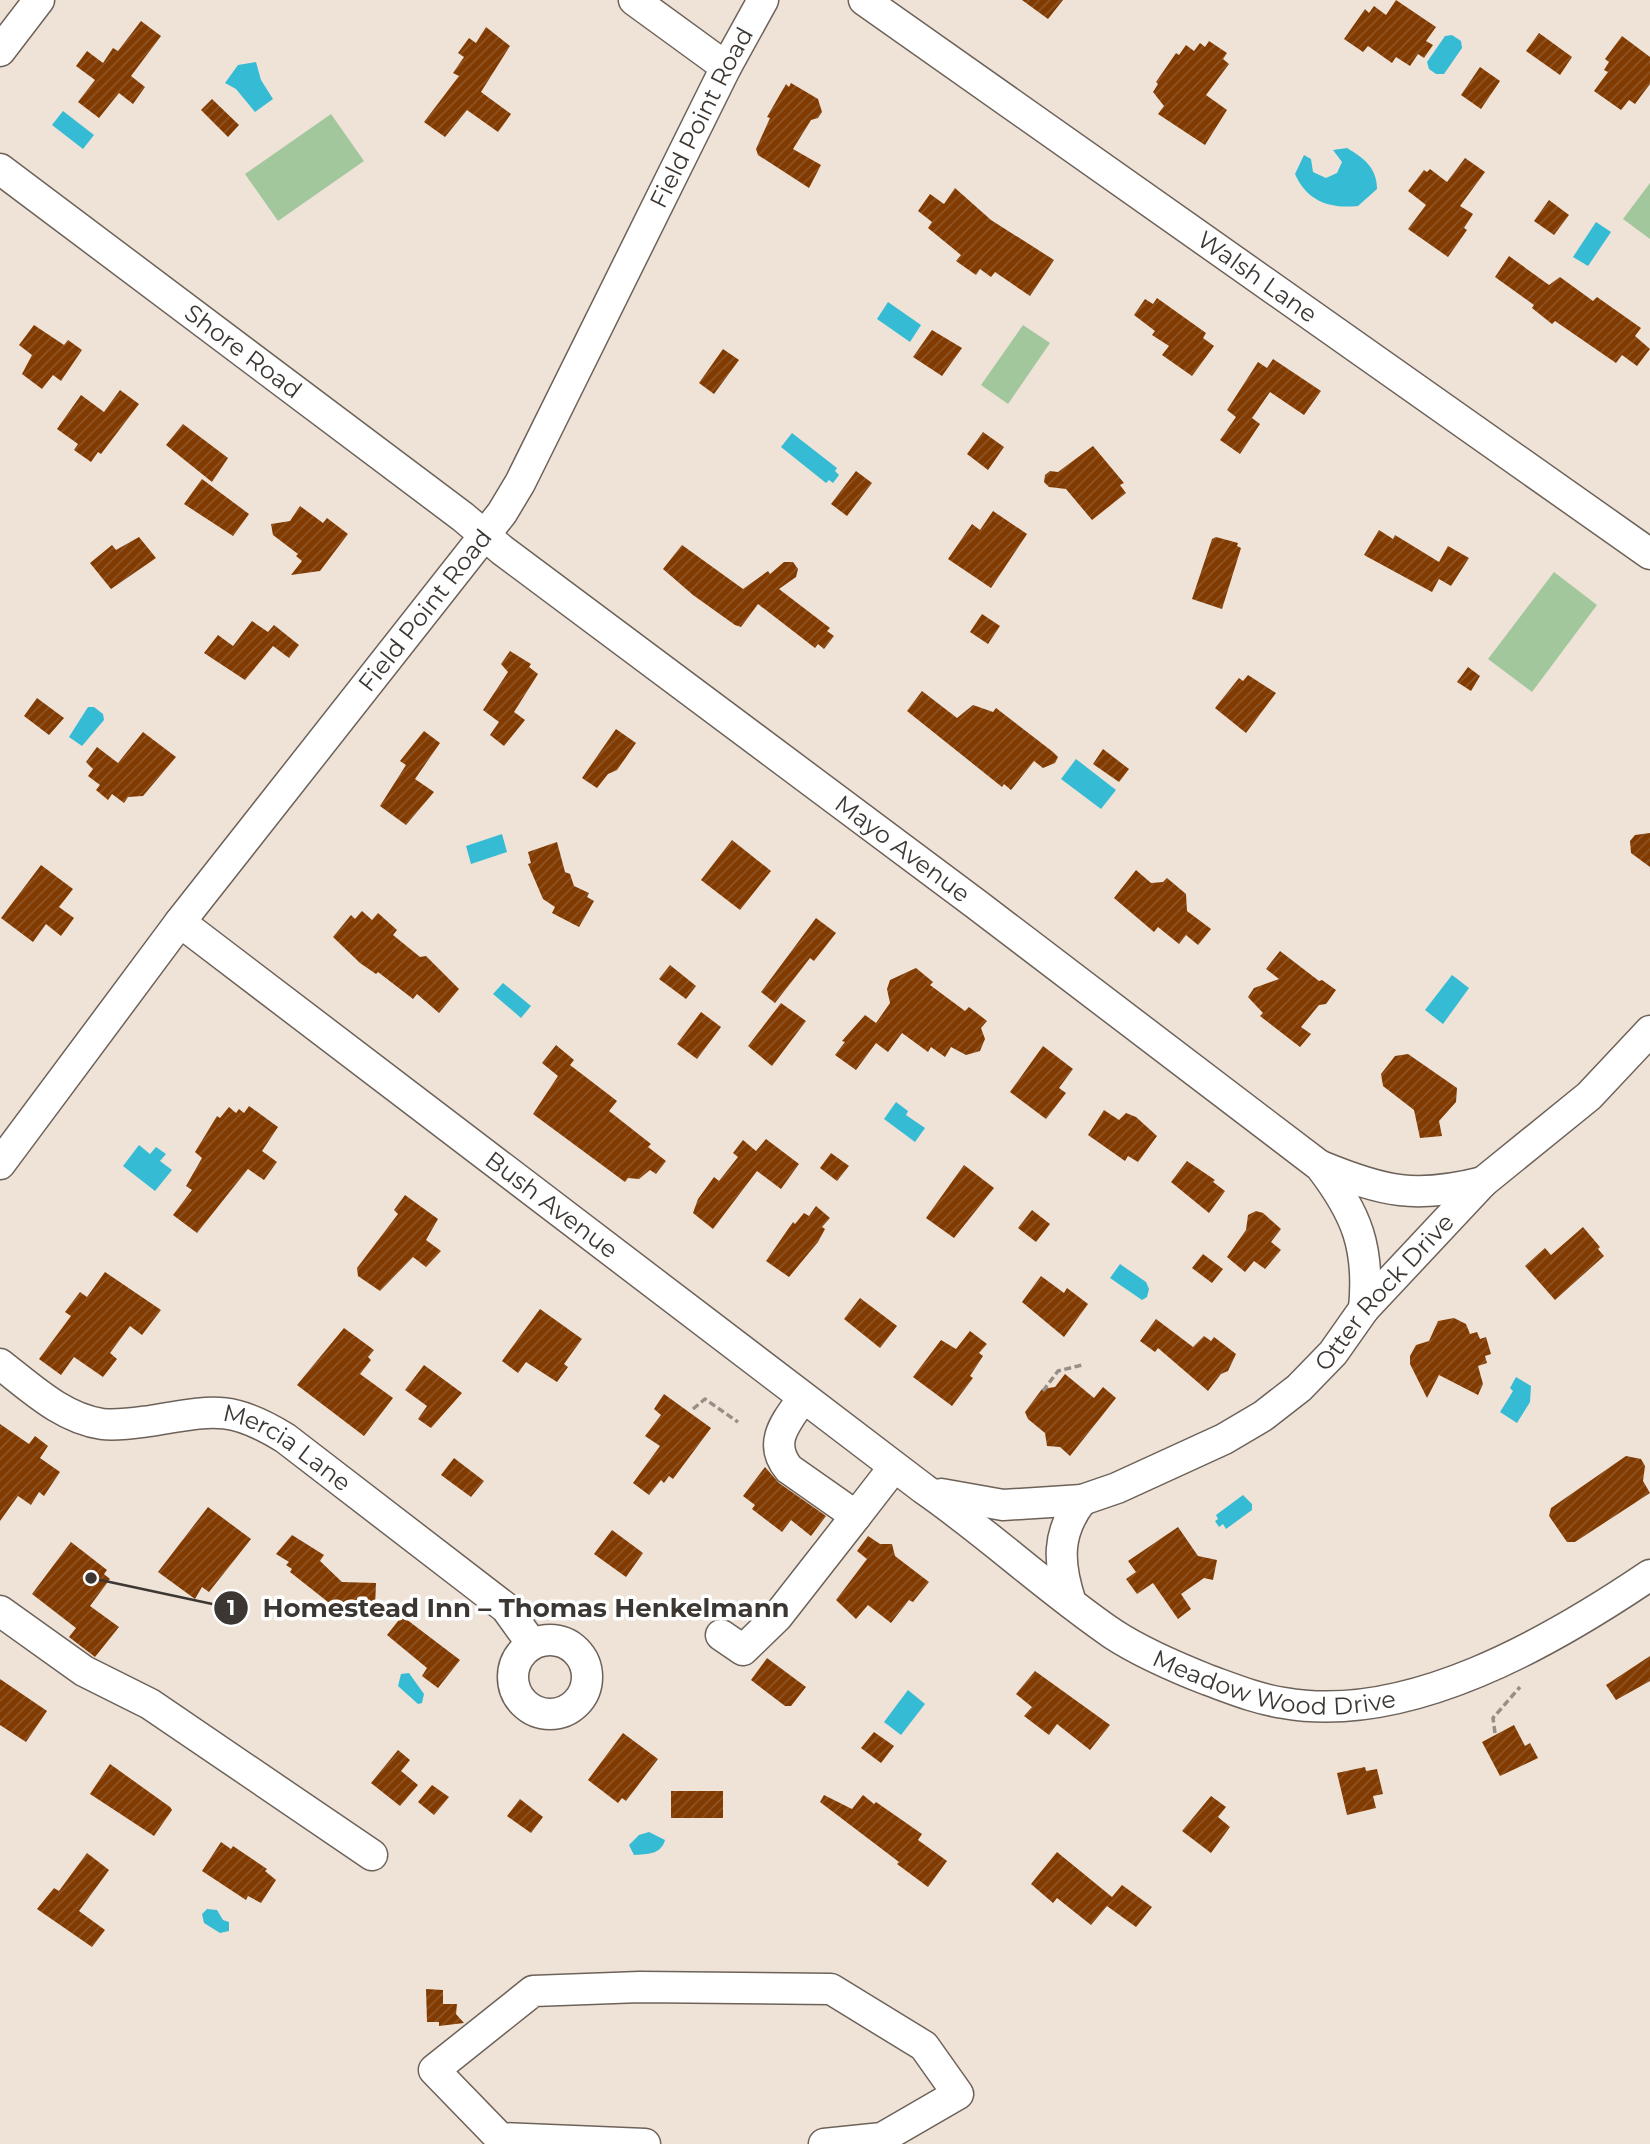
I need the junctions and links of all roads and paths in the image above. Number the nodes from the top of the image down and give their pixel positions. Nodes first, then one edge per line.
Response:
1 (39, 0) edge
2 (634, 0) edge
3 (763, 0) edge
4 (864, 0) edge
5 (0, 51) edge
6 (726, 67) junction
7 (0, 169) edge
8 (485, 535) junction
9 (1650, 554) edge
10 (180, 922) junction
11 (1650, 1031) edge
12 (0, 1164) edge
13 (1320, 1166) junction
14 (1483, 1182) junction
15 (1364, 1309) junction
16 (0, 1364) edge
17 (1082, 1364) dead end
18 (1043, 1391) dead end
19 (803, 1398) junction
20 (694, 1409) dead end
21 (738, 1422) dead end
22 (894, 1467) junction
23 (924, 1489) junction
24 (1082, 1500) junction
25 (856, 1516) junction
26 (1650, 1575) edge
27 (1071, 1603) junction
28 (0, 1611) edge
29 (721, 1635) dead end
30 (532, 1644) dead end
31 (1520, 1687) dead end
32 (1496, 1733) dead end
33 (372, 1855) dead end
34 (645, 2144) edge
35 (824, 2144) edge

1 - 5 street
2 - 6 street
3 - 6 street, Field Point Road
4 - 9 street, Walsh Lane
6 - 8 street, Field Point Road
7 - 8 street, Shore Road
8 - 10 street, Field Point Road
8 - 13 street, Mayo Avenue
10 - 12 street, Field Point Road
10 - 19 street, Bush Avenue
11 - 14 street, Otter Rock Drive
13 - 14 street, Mayo Avenue
13 - 15 street, Mayo Avenue
14 - 15 street, Otter Rock Drive
15 - 24 street, Otter Rock Drive
16 - 30 street, Mercia Lane
17 - 18 path
19 - 22 street, Bush Avenue
19 - 25 street
20 - 21 path
22 - 23 street, Bush Avenue
22 - 25 street
23 - 24 street, Otter Rock Drive
23 - 27 street, Meadow Wood Drive
24 - 27 street
25 - 29 street
26 - 27 street, Meadow Wood Drive
28 - 33 street
31 - 32 path
34 - 35 street

